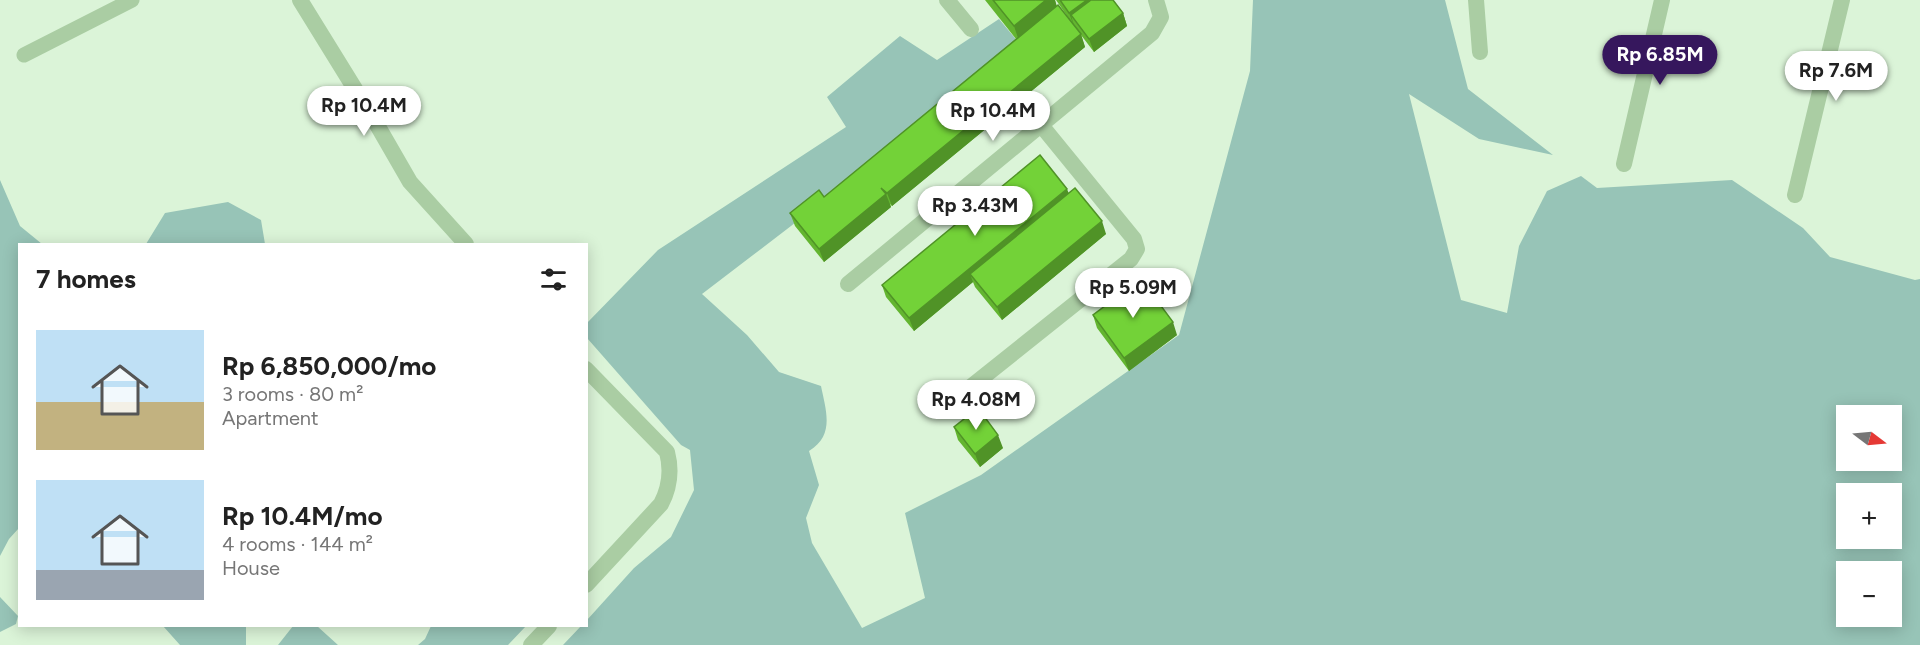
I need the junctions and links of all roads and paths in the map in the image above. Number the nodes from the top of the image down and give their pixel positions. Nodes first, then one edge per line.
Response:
1 (132, 0) edge
2 (300, 0) edge
3 (947, 0) edge
4 (1156, 0) edge
5 (1476, 0) edge
6 (1662, 0) edge
7 (1842, 0) edge
8 (971, 29) dead end
9 (1480, 52) dead end
10 (24, 55) dead end
11 (1041, 125) junction
12 (1624, 164) dead end
13 (1796, 195) dead end
14 (465, 243) edge
15 (848, 284) dead end
16 (588, 371) edge
17 (943, 409) dead end
18 (588, 583) edge
19 (548, 627) edge
20 (531, 645) edge

1 - 10 lane
2 - 14 street
3 - 8 street
4 - 11 street
5 - 9 street
6 - 12 street
7 - 13 street
11 - 15 street
11 - 17 street
16 - 18 street
19 - 20 street

